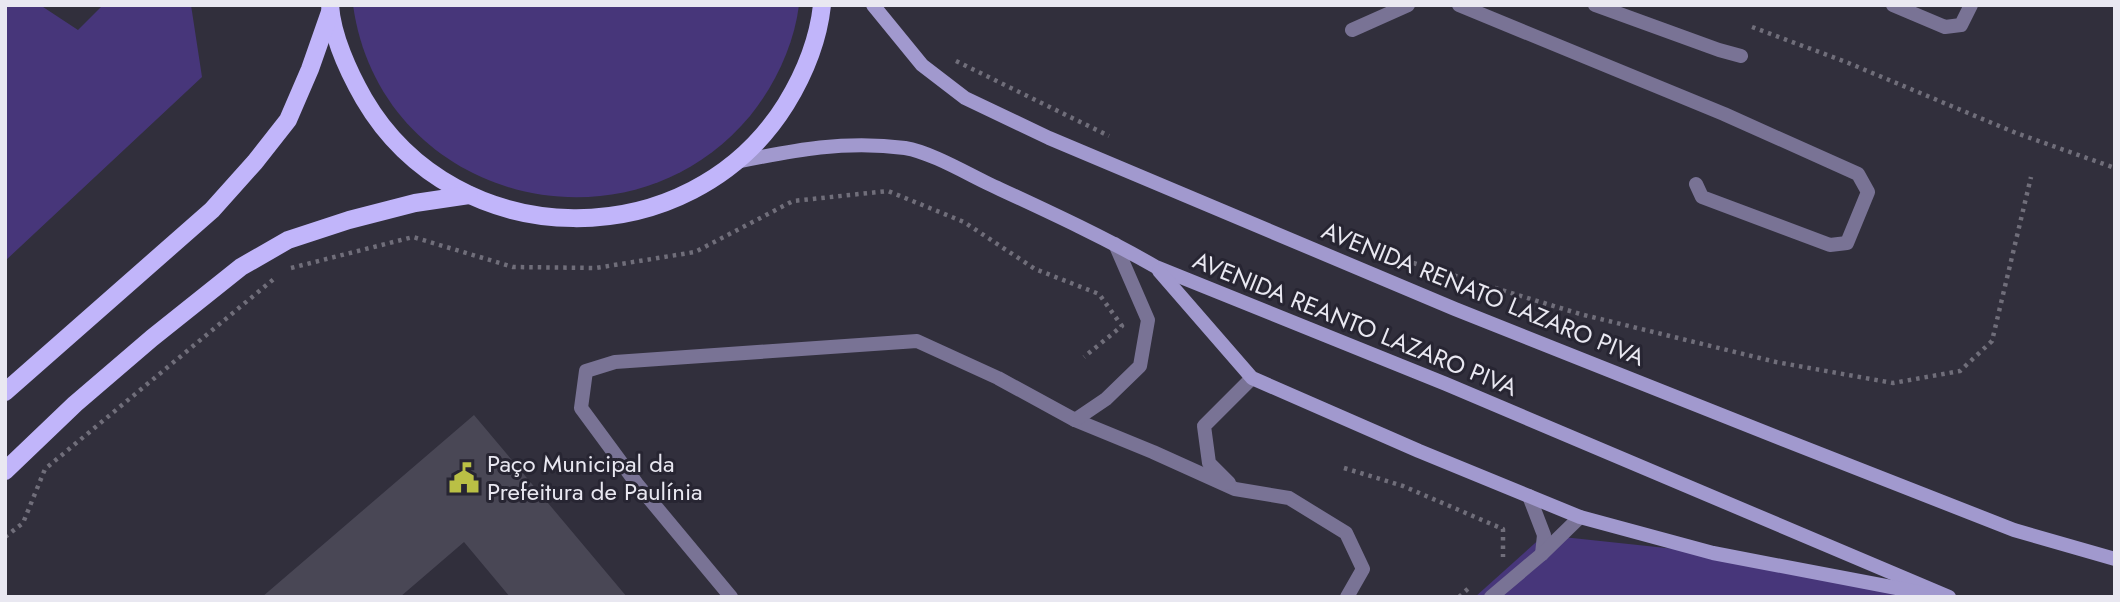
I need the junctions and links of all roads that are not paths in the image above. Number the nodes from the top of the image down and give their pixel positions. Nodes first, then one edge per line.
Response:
1 (822, 5) edge
2 (873, 5) edge
3 (1408, 5) edge
4 (1460, 5) edge
5 (1595, 5) edge
6 (1893, 5) edge
7 (1970, 5) edge
8 (330, 8) edge
9 (1352, 30) dead end
10 (1741, 56) dead end
11 (736, 162) junction
12 (1696, 184) dead end
13 (469, 195) junction
14 (1115, 244) junction
15 (1156, 267) junction
16 (1252, 378) junction
17 (5, 392) edge
18 (1075, 420) junction
19 (5, 471) edge
20 (1235, 489) junction
21 (1529, 496) junction
22 (1580, 517) junction
23 (1542, 554) junction
24 (2115, 559) edge
25 (732, 597) edge
26 (1347, 597) edge
27 (1491, 597) edge
28 (1940, 597) edge
29 (1949, 597) edge

1 - 11 main road
2 - 24 main road, AVENIDA RENATO LAZARO PIVA
3 - 9 street
4 - 12 street
5 - 10 street
6 - 7 street
8 - 13 main road
8 - 17 main road
11 - 13 main road
11 - 14 main road, AVENIDA REANTO LAZARO PIVA
13 - 19 main road
14 - 15 main road, AVENIDA REANTO LAZARO PIVA
14 - 18 street
15 - 16 main road
15 - 29 main road, AVENIDA REANTO LAZARO PIVA
16 - 20 street
16 - 21 main road
18 - 20 street
18 - 25 street
20 - 26 street
21 - 22 main road
21 - 23 street
22 - 23 street
22 - 28 main road
23 - 27 street

